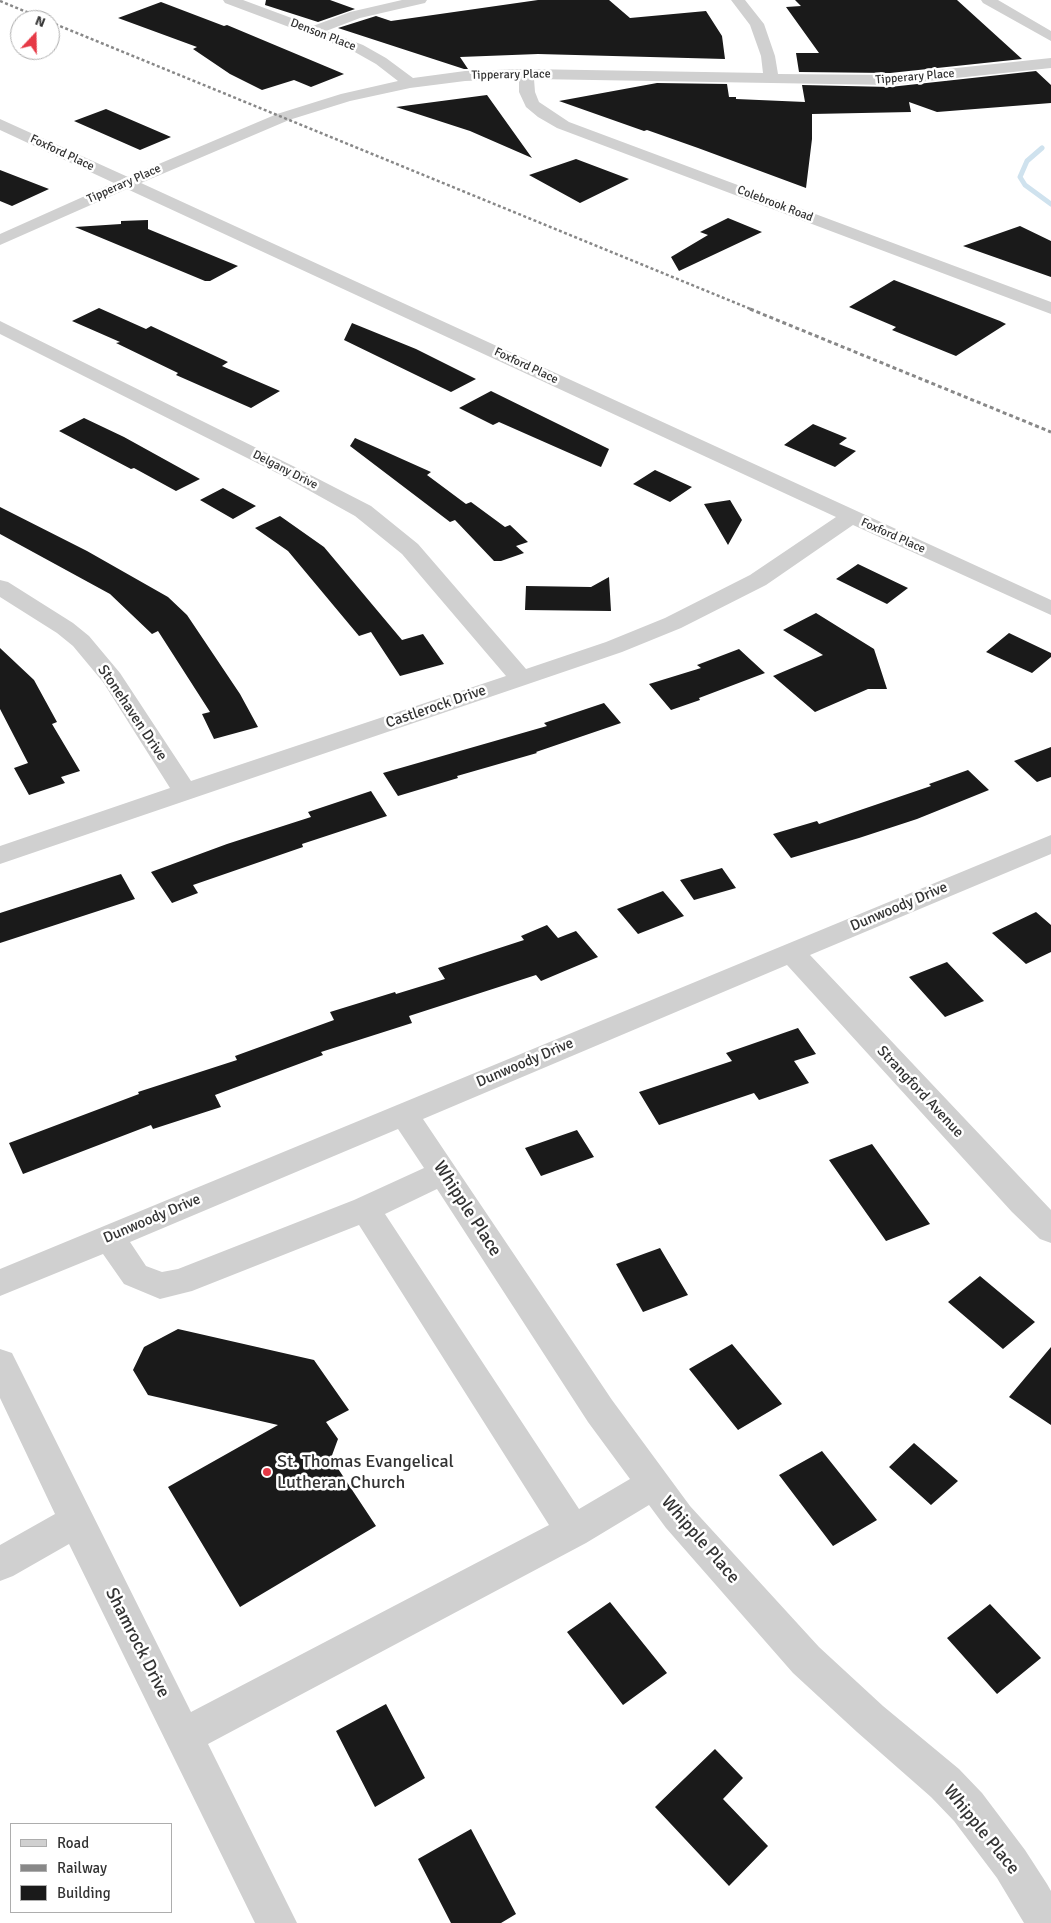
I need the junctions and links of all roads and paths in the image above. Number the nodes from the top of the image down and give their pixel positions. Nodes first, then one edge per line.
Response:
1 (230, 0) edge
2 (420, 0) edge
3 (738, 0) edge
4 (988, 0) edge
5 (314, 31) junction
6 (1051, 37) edge
7 (1051, 63) edge
8 (526, 74) junction
9 (771, 79) junction
10 (410, 83) junction
11 (0, 124) edge
12 (127, 183) junction
13 (0, 240) edge
14 (1051, 308) edge
15 (0, 327) edge
16 (851, 516) junction
17 (0, 587) edge
18 (1051, 608) edge
19 (521, 678) junction
20 (185, 792) junction
21 (1051, 844) edge
22 (0, 855) edge
23 (791, 952) junction
24 (404, 1114) junction
25 (443, 1173) junction
26 (365, 1209) junction
27 (1051, 1230) edge
28 (109, 1237) junction
29 (0, 1283) edge
30 (0, 1363) edge
31 (653, 1484) junction
32 (76, 1521) junction
33 (573, 1531) junction
34 (0, 1564) edge
35 (184, 1736) junction
36 (277, 1923) edge
37 (1045, 1923) edge

1 - 5 street, Denson Place
2 - 5 street
3 - 9 street
4 - 6 street
5 - 10 street, Denson Place
7 - 9 street, Tipperary Place
8 - 9 street, Tipperary Place
8 - 10 street, Tipperary Place
8 - 14 street, Colebrook Road
10 - 12 street, Tipperary Place
11 - 12 street, Foxford Place
12 - 13 street, Tipperary Place
12 - 16 street, Foxford Place
15 - 19 street, Delgany Drive
16 - 18 street, Foxford Place
16 - 19 street, Castlerock Drive
17 - 20 street, Stonehaven Drive
19 - 20 street, Castlerock Drive
20 - 22 street, Castlerock Drive
21 - 23 street, Dunwoody Drive
23 - 24 street, Dunwoody Drive
23 - 27 street, Strangford Avenue
24 - 25 street, Whipple Place
24 - 28 street, Dunwoody Drive
25 - 26 street
25 - 31 street, Whipple Place
26 - 28 street
26 - 33 street
28 - 29 street, Dunwoody Drive
30 - 32 street, Shamrock Drive
31 - 33 street
31 - 37 street, Whipple Place
32 - 34 street
32 - 35 street, Shamrock Drive
33 - 35 street
35 - 36 street, Shamrock Drive

